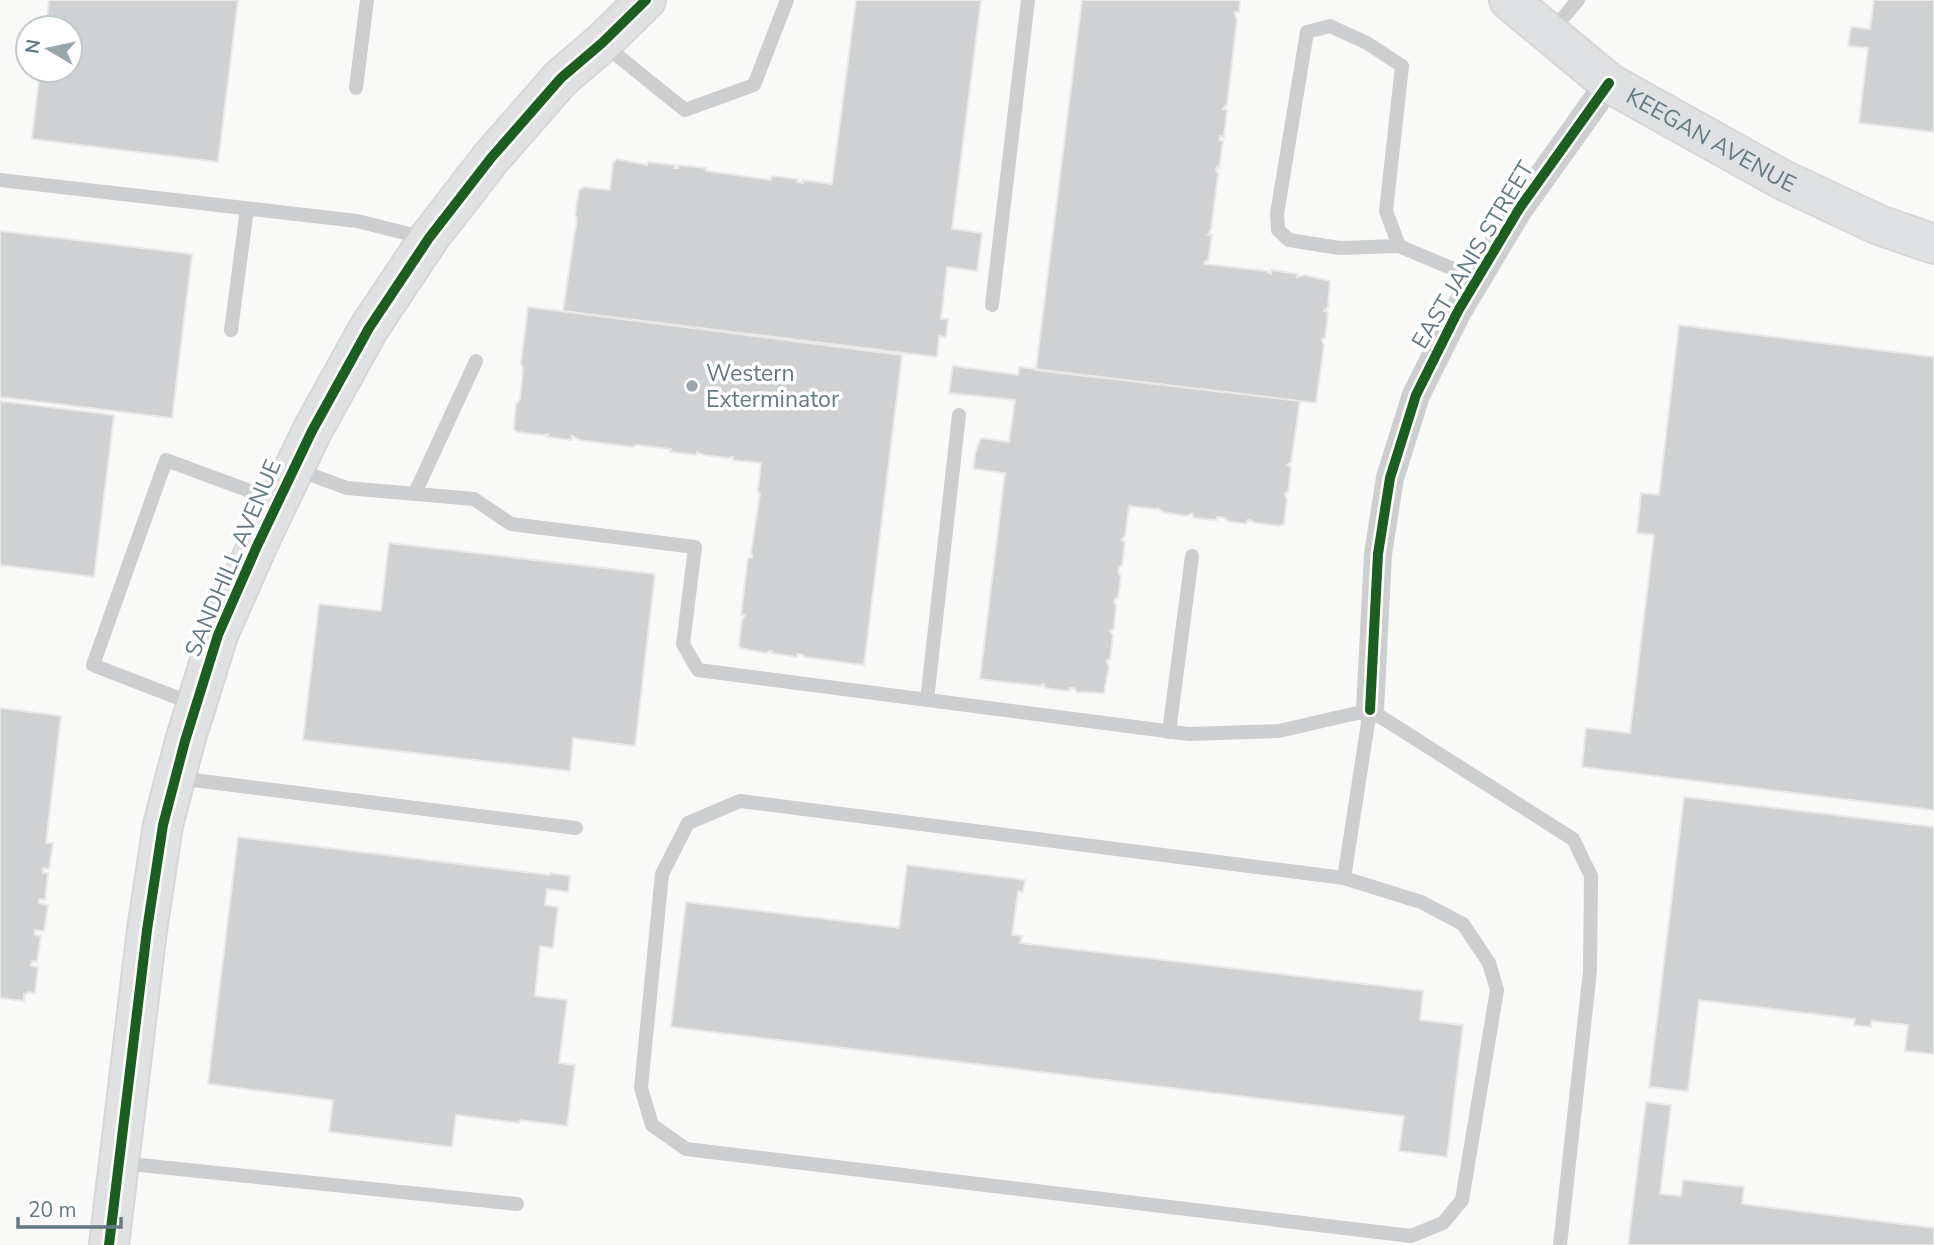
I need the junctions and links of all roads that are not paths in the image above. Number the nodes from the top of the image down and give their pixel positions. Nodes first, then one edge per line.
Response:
1 (367, 0) edge
2 (787, 0) edge
3 (1028, 0) edge
4 (1509, 0) edge
5 (1577, 0) edge
6 (639, 2) edge
7 (1550, 33) junction
8 (602, 43) junction
9 (1609, 83) junction
10 (356, 88) dead end
11 (0, 180) edge
12 (247, 209) junction
13 (429, 239) junction
14 (1934, 244) edge
15 (1399, 246) junction
16 (1477, 279) junction
17 (992, 305) dead end
18 (232, 330) dead end
19 (476, 362) dead end
20 (958, 415) dead end
21 (286, 485) junction
22 (415, 493) junction
23 (1192, 556) dead end
24 (927, 700) junction
25 (196, 705) junction
26 (1370, 710) junction
27 (1169, 732) junction
28 (176, 778) junction
29 (576, 828) dead end
30 (1344, 878) junction
31 (119, 1163) junction
32 (517, 1204) dead end
33 (109, 1245) edge
34 (1560, 1245) edge

1 - 10 lane
2 - 8 lane
3 - 17 lane
4 - 7 street, KEEGAN AVENUE
5 - 7 lane
6 - 8 street, SANDHILL AVENUE
7 - 9 street, KEEGAN AVENUE
8 - 13 street, SANDHILL AVENUE
9 - 14 street, KEEGAN AVENUE
9 - 16 street, EAST JANIS STREET
11 - 12 lane
12 - 13 lane
12 - 18 lane
13 - 21 street, SANDHILL AVENUE
15 - 15 lane
15 - 16 lane
16 - 26 street, EAST JANIS STREET
19 - 22 lane
20 - 24 lane
21 - 22 lane
21 - 25 street, SANDHILL AVENUE
21 - 25 lane
22 - 24 lane
23 - 27 lane
24 - 27 lane
25 - 28 street, SANDHILL AVENUE
26 - 27 lane
26 - 30 lane
26 - 34 lane
28 - 29 lane
28 - 31 street, SANDHILL AVENUE
30 - 30 lane
31 - 32 lane
31 - 33 street, SANDHILL AVENUE

